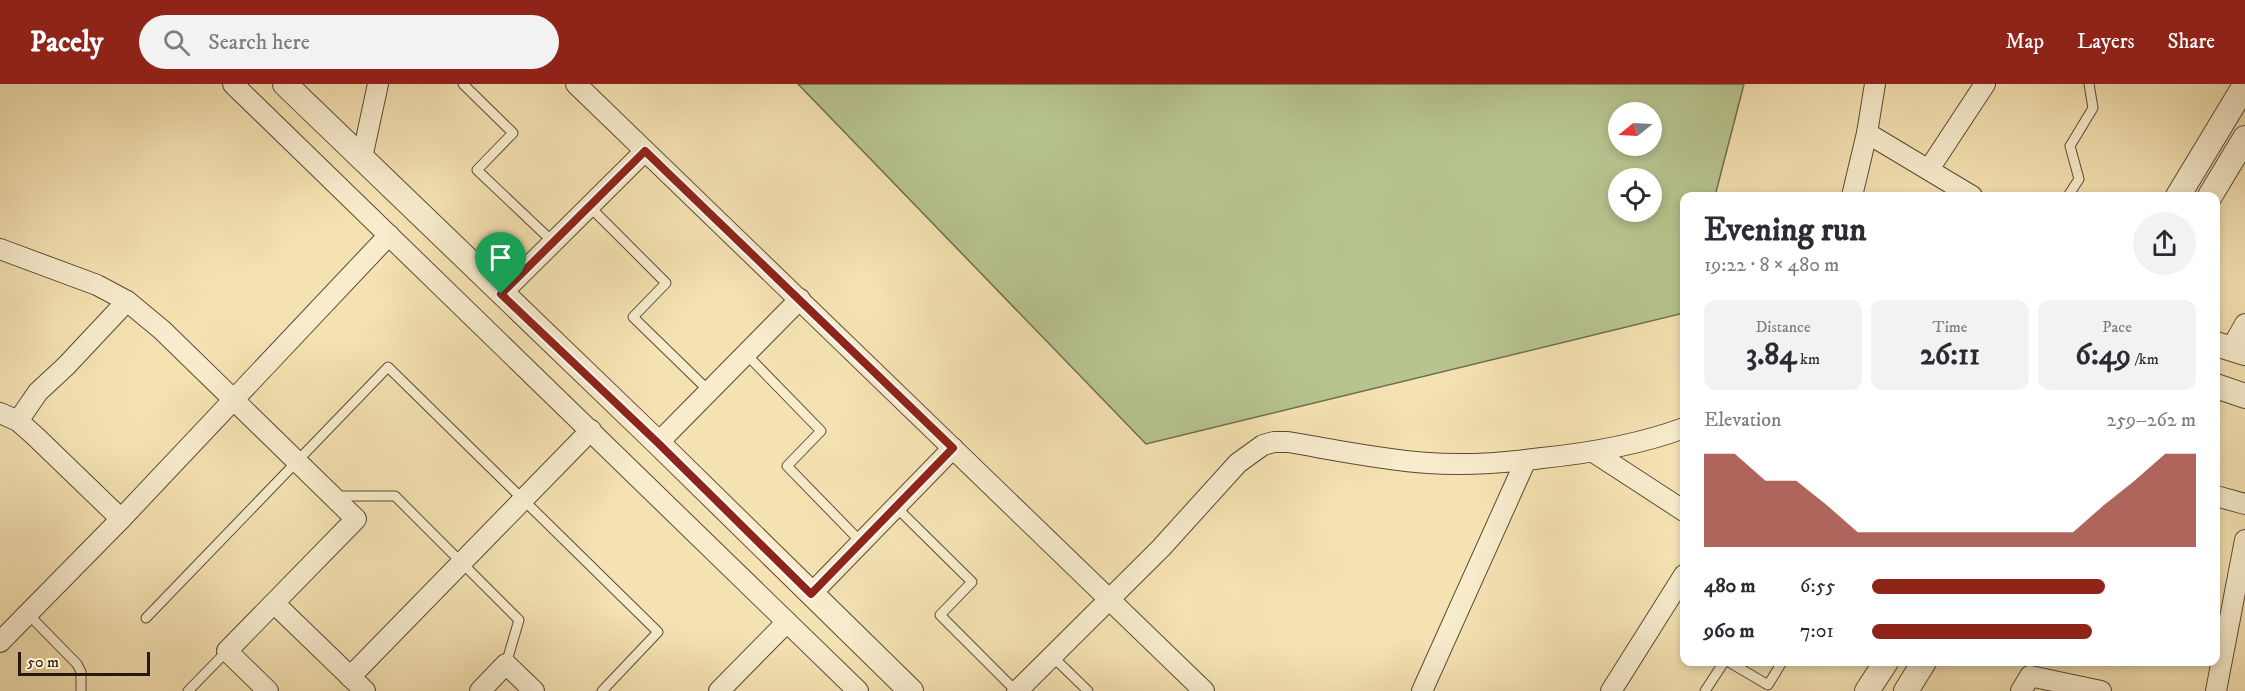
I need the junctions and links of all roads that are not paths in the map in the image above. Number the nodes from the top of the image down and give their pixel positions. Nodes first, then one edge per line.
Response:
1 (233, 84) edge
2 (285, 84) edge
3 (378, 84) edge
4 (463, 84) edge
5 (576, 84) edge
6 (1875, 84) edge
7 (1984, 84) edge
8 (2089, 84) edge
9 (2243, 85) edge
10 (1867, 133) junction
11 (2245, 138) edge
12 (645, 151) junction
13 (362, 158) junction
14 (1929, 170) junction
15 (1853, 192) edge
16 (1965, 192) edge
17 (2071, 192) edge
18 (2180, 192) edge
19 (2212, 192) edge
20 (589, 206) junction
21 (389, 235) junction
22 (553, 242) junction
23 (1, 250) edge
24 (501, 294) junction
25 (800, 299) junction
26 (128, 300) junction
27 (2245, 324) edge
28 (2231, 349) edge
29 (746, 354) junction
30 (2220, 388) edge
31 (710, 392) junction
32 (2245, 396) edge
33 (234, 399) junction
34 (9, 417) edge
35 (1680, 429) edge
36 (591, 430) junction
37 (658, 443) junction
38 (953, 448) junction
39 (1595, 453) junction
40 (1526, 460) junction
41 (297, 462) junction
42 (332, 496) junction
43 (2220, 497) edge
44 (524, 500) junction
45 (2245, 504) edge
46 (896, 506) junction
47 (1680, 509) edge
48 (121, 519) junction
49 (2245, 540) edge
50 (861, 542) junction
51 (462, 562) junction
52 (1680, 582) edge
53 (811, 594) junction
54 (1109, 598) junction
55 (275, 604) junction
56 (28, 614) junction
57 (146, 618) dead end
58 (787, 622) junction
59 (0, 642) edge
60 (227, 651) junction
61 (1053, 656) junction
62 (506, 664) junction
63 (1722, 666) edge
64 (1737, 666) edge
65 (1779, 666) edge
66 (1883, 666) edge
67 (1922, 666) edge
68 (350, 676) junction
69 (2030, 676) edge
70 (1618, 688) edge
71 (81, 691) edge
72 (188, 691) edge
73 (268, 691) edge
74 (365, 691) edge
75 (480, 691) edge
76 (534, 691) edge
77 (602, 691) edge
78 (719, 691) edge
79 (858, 691) edge
80 (911, 691) edge
81 (1016, 691) edge
82 (1088, 691) edge
83 (1204, 691) edge
84 (1422, 691) edge
85 (1706, 691) edge
86 (1867, 691) edge
87 (1906, 691) edge
88 (2101, 691) edge
89 (2216, 691) edge

1 - 21 street
2 - 13 street
3 - 13 street
4 - 22 lane
5 - 12 street
6 - 10 street
7 - 14 street
8 - 17 lane
9 - 18 street
10 - 14 street
10 - 15 street
11 - 19 street
12 - 20 street
12 - 25 street
13 - 24 street
14 - 16 street
20 - 22 street
20 - 31 lane
21 - 33 street
21 - 36 street
22 - 24 street
23 - 26 street
24 - 37 street
25 - 29 street
25 - 38 street
26 - 33 street
26 - 34 street
27 - 28 street
29 - 31 street
29 - 50 lane
30 - 32 street
31 - 37 street
33 - 41 street
33 - 48 street
34 - 48 street
35 - 39 street
36 - 44 street
36 - 58 street
37 - 53 street
38 - 46 street
38 - 54 street
39 - 40 street
39 - 47 street
40 - 54 street
40 - 84 street
41 - 42 street
41 - 44 lane
41 - 57 lane
42 - 51 lane
42 - 55 street
43 - 45 street
44 - 51 street
44 - 77 lane
46 - 50 street
46 - 81 lane
48 - 56 street
49 - 89 street
50 - 53 street
51 - 62 lane
51 - 68 street
52 - 70 street
53 - 80 street
54 - 61 street
54 - 83 street
55 - 60 street
55 - 68 street
56 - 59 street
56 - 71 lane
58 - 78 street
58 - 79 street
60 - 72 lane
60 - 73 street
61 - 81 street
61 - 82 lane
62 - 75 street
62 - 76 street
63 - 85 lane
64 - 65 lane
66 - 86 street
67 - 87 street
68 - 74 street
69 - 88 street

